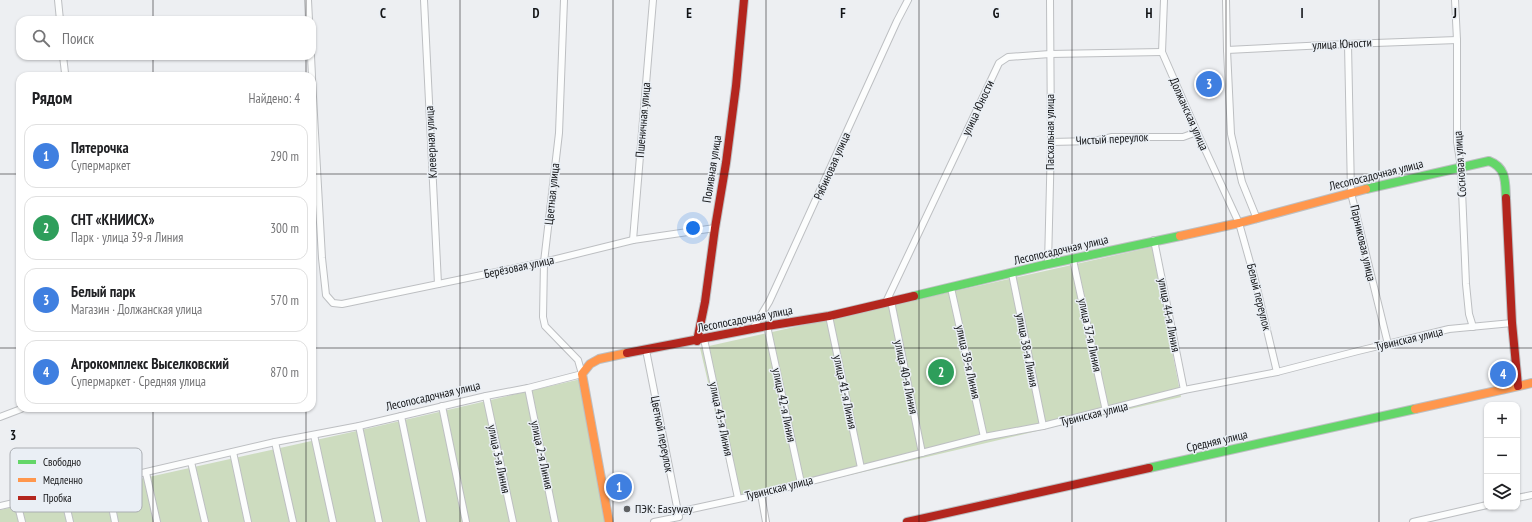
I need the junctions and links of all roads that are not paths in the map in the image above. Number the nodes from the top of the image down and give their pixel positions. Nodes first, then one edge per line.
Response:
1 (58, 0) edge
2 (308, 0) edge
3 (424, 0) edge
4 (564, 0) edge
5 (653, 0) edge
6 (744, 0) edge
7 (908, 0) edge
8 (1050, 0) edge
9 (1164, 0) edge
10 (1226, 0) edge
11 (1455, 0) edge
12 (60, 16) edge
13 (309, 16) edge
14 (1457, 40) junction
15 (1348, 44) junction
16 (1227, 50) junction
17 (1162, 52) junction
18 (1050, 54) junction
19 (63, 60) edge
20 (311, 60) edge
21 (65, 72) edge
22 (312, 72) edge
23 (1197, 132) junction
24 (1051, 142) junction
25 (316, 151) edge
26 (1461, 167) junction
27 (1351, 192) junction
28 (1257, 218) junction
29 (1239, 223) junction
30 (715, 228) junction
31 (633, 240) junction
32 (1154, 240) junction
33 (1073, 260) junction
34 (544, 262) junction
35 (1048, 264) junction
36 (1012, 274) junction
37 (438, 284) junction
38 (951, 288) junction
39 (888, 302) junction
40 (829, 316) junction
41 (1512, 323) junction
42 (767, 326) junction
43 (1473, 327) junction
44 (752, 330) junction
45 (701, 340) junction
46 (1388, 344) junction
47 (646, 350) junction
48 (1277, 372) junction
49 (582, 374) junction
50 (1532, 383) edge
51 (1518, 386) junction
52 (528, 388) junction
53 (1184, 390) junction
54 (486, 396) junction
55 (442, 406) junction
56 (16, 410) edge
57 (1106, 411) junction
58 (401, 416) junction
59 (0, 417) edge
60 (358, 426) junction
61 (1043, 426) junction
62 (314, 435) junction
63 (984, 438) junction
64 (275, 442) junction
65 (233, 452) junction
66 (922, 453) junction
67 (191, 462) junction
68 (861, 468) junction
69 (146, 473) junction
70 (142, 474) edge
71 (801, 483) junction
72 (760, 494) junction
73 (1532, 495) edge
74 (1520, 497) edge
75 (738, 498) junction
76 (10, 504) edge
77 (0, 506) edge
78 (1484, 506) edge
79 (20, 512) edge
80 (68, 512) edge
81 (113, 512) edge
82 (678, 514) junction
83 (22, 522) edge
84 (70, 522) edge
85 (115, 522) edge
86 (157, 522) edge
87 (205, 522) edge
88 (248, 522) edge
89 (293, 522) edge
90 (333, 522) edge
91 (378, 522) edge
92 (423, 522) edge
93 (466, 522) edge
94 (513, 522) edge
95 (555, 522) edge
96 (609, 522) edge
97 (654, 522) edge
98 (766, 522) edge
99 (907, 522) edge
100 (1414, 522) edge

1 - 12 street
2 - 13 street
3 - 37 street, Клеверная улица
4 - 34 street, Цветная улица
5 - 31 street, Пшеничная улица
6 - 30 street, Поливная улица
7 - 44 street, Рябиновая улица
8 - 18 street, Пасхальная улица
9 - 17 street, Должанская улица
10 - 16 street
11 - 14 street, Сосновая улица
14 - 15 street, улица Юности
14 - 26 street, Сосновая улица
15 - 16 street, улица Юности
15 - 27 street, Парниковая улица
16 - 28 street
17 - 18 street, улица Юности
17 - 23 street, Должанская улица
18 - 24 street, Пасхальная улица
18 - 39 street, улица Юности
19 - 21 street
20 - 22 street
23 - 24 street, Чистый переулок
23 - 29 street, Должанская улица
24 - 35 street, Пасхальная улица
25 - 37 street, Берёзовая улица
26 - 27 street, Лесопосадочная улица
26 - 41 street, Лесопосадочная улица
26 - 43 street, Сосновая улица
27 - 28 street, Лесопосадочная улица
27 - 46 street, Парниковая улица
28 - 29 street, Лесопосадочная улица
29 - 32 street, Лесопосадочная улица
29 - 48 street, Белый переулок
30 - 31 street, Берёзовая улица
30 - 45 street, Поливная улица
31 - 34 street, Берёзовая улица
32 - 33 street, Лесопосадочная улица
32 - 53 street, улица 44-я Линия
33 - 35 street, Лесопосадочная улица
33 - 57 street, улица 37-я Линия
34 - 37 street, Берёзовая улица
34 - 49 street, Цветная улица
35 - 36 street, Лесопосадочная улица
36 - 38 street, Лесопосадочная улица
36 - 61 street, улица 38-я Линия
38 - 39 street, Лесопосадочная улица
38 - 63 street, улица 39-я Линия
39 - 40 street, Лесопосадочная улица
39 - 66 street, улица 40-я Линия
40 - 42 street, Лесопосадочная улица
40 - 68 street, улица 41-я Линия
41 - 43 street, Тувинская улица
41 - 51 street
42 - 44 street, Лесопосадочная улица
42 - 71 street, улица 42-я Линия
43 - 46 street, Тувинская улица
44 - 45 street, Лесопосадочная улица
45 - 47 street, Лесопосадочная улица
45 - 75 street, улица 43-я Линия
46 - 48 street, Тувинская улица
47 - 49 street, Лесопосадочная улица
47 - 82 street, Цветной переулок
48 - 53 street, Тувинская улица
49 - 52 street, Лесопосадочная улица
49 - 96 street
50 - 51 street, Средняя улица
51 - 99 street, Средняя улица
52 - 54 street, Лесопосадочная улица
52 - 95 street, улица 2-я Линия
53 - 57 street, Тувинская улица
54 - 55 street, Лесопосадочная улица
54 - 94 street, улица 3-я Линия
55 - 58 street, Лесопосадочная улица
55 - 93 street
56 - 59 street
57 - 61 street, Тувинская улица
58 - 60 street, Лесопосадочная улица
58 - 92 street
60 - 62 street, Лесопосадочная улица
60 - 91 street
61 - 63 street, Тувинская улица
62 - 64 street, Лесопосадочная улица
62 - 90 street
63 - 66 street, Тувинская улица
64 - 65 street, Лесопосадочная улица
64 - 89 street
65 - 67 street, Лесопосадочная улица
65 - 88 street
66 - 68 street, Тувинская улица
67 - 69 street, Лесопосадочная улица
67 - 87 street
68 - 71 street, Тувинская улица
69 - 70 street, Лесопосадочная улица
69 - 86 street
71 - 72 street, Тувинская улица
72 - 75 street, Тувинская улица
72 - 98 street
73 - 74 street
75 - 82 street, Тувинская улица
76 - 77 street, Лесопосадочная улица
78 - 100 street
79 - 83 street
80 - 84 street
81 - 85 street
82 - 97 street, Тувинская улица

